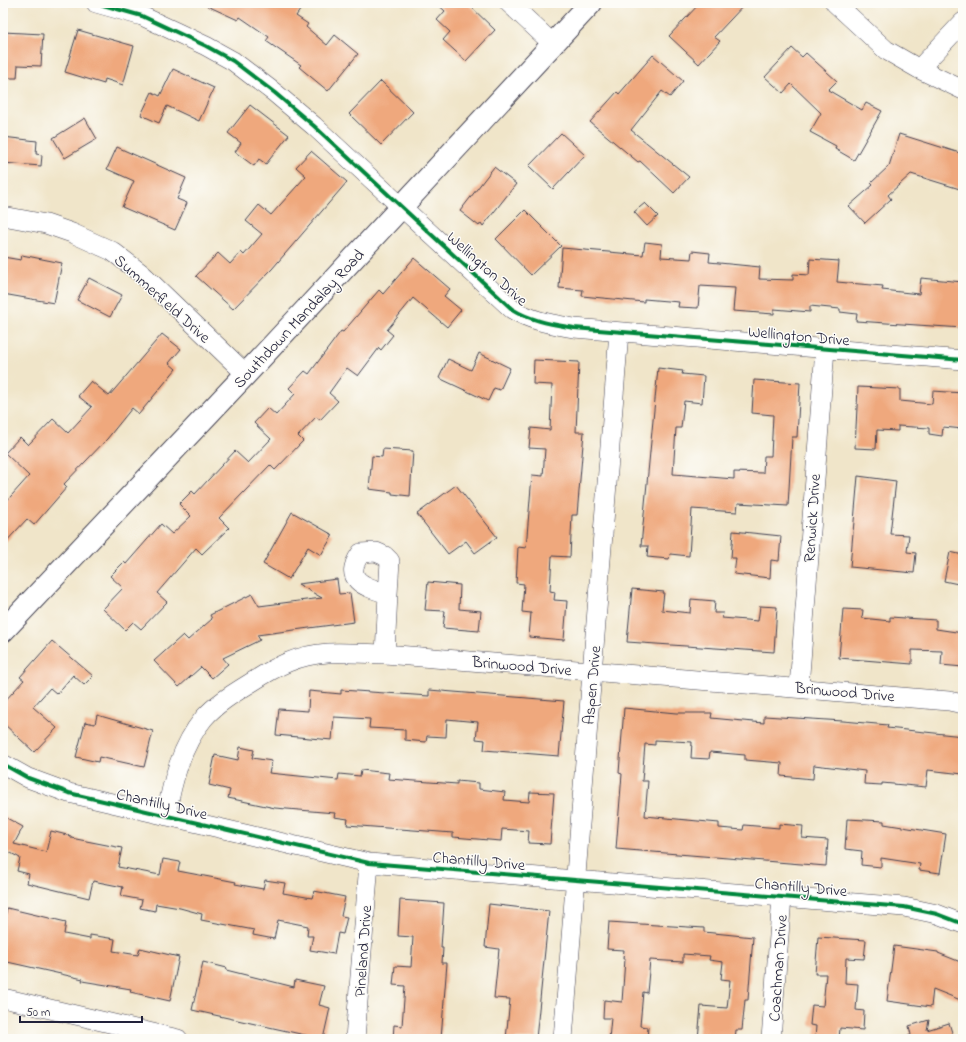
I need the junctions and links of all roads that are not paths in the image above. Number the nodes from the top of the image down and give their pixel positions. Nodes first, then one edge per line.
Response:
1 (96, 3) edge
2 (509, 3) edge
3 (591, 3) edge
4 (835, 3) edge
5 (963, 22) edge
6 (553, 44) junction
7 (919, 70) junction
8 (963, 90) edge
9 (402, 207) junction
10 (3, 216) edge
11 (619, 332) junction
12 (825, 349) junction
13 (963, 360) edge
14 (246, 374) junction
15 (388, 594) dead end
16 (3, 631) edge
17 (385, 654) junction
18 (592, 670) junction
19 (799, 687) junction
20 (963, 704) edge
21 (3, 764) edge
22 (166, 816) junction
23 (368, 863) junction
24 (576, 880) junction
25 (782, 897) junction
26 (963, 924) edge
27 (3, 998) edge
28 (157, 1037) edge
29 (178, 1039) edge
30 (355, 1039) edge
31 (563, 1039) edge
32 (771, 1039) edge

1 - 9 street, Wellington Drive
2 - 6 street
3 - 6 street, Southdown Mandalay Road
4 - 7 street
5 - 7 street
6 - 9 street, Southdown Mandalay Road
7 - 8 street
9 - 11 street, Wellington Drive
9 - 14 street, Southdown Mandalay Road
10 - 14 street, Summerfield Drive
11 - 12 street, Wellington Drive
11 - 18 street, Aspen Drive
12 - 13 street, Wellington Drive
12 - 19 street, Renwick Drive
14 - 16 street, Southdown Mandalay Road
15 - 17 street
17 - 18 street, Brinwood Drive
17 - 22 street, Brinwood Drive
18 - 19 street, Brinwood Drive
18 - 24 street, Aspen Drive
19 - 20 street, Brinwood Drive
21 - 22 street, Chantilly Drive
22 - 23 street, Chantilly Drive
23 - 24 street, Chantilly Drive
23 - 30 street, Pineland Drive
24 - 25 street, Chantilly Drive
24 - 31 street, Aspen Drive
25 - 26 street, Chantilly Drive
25 - 32 street, Coachman Drive
27 - 28 street
28 - 29 street

